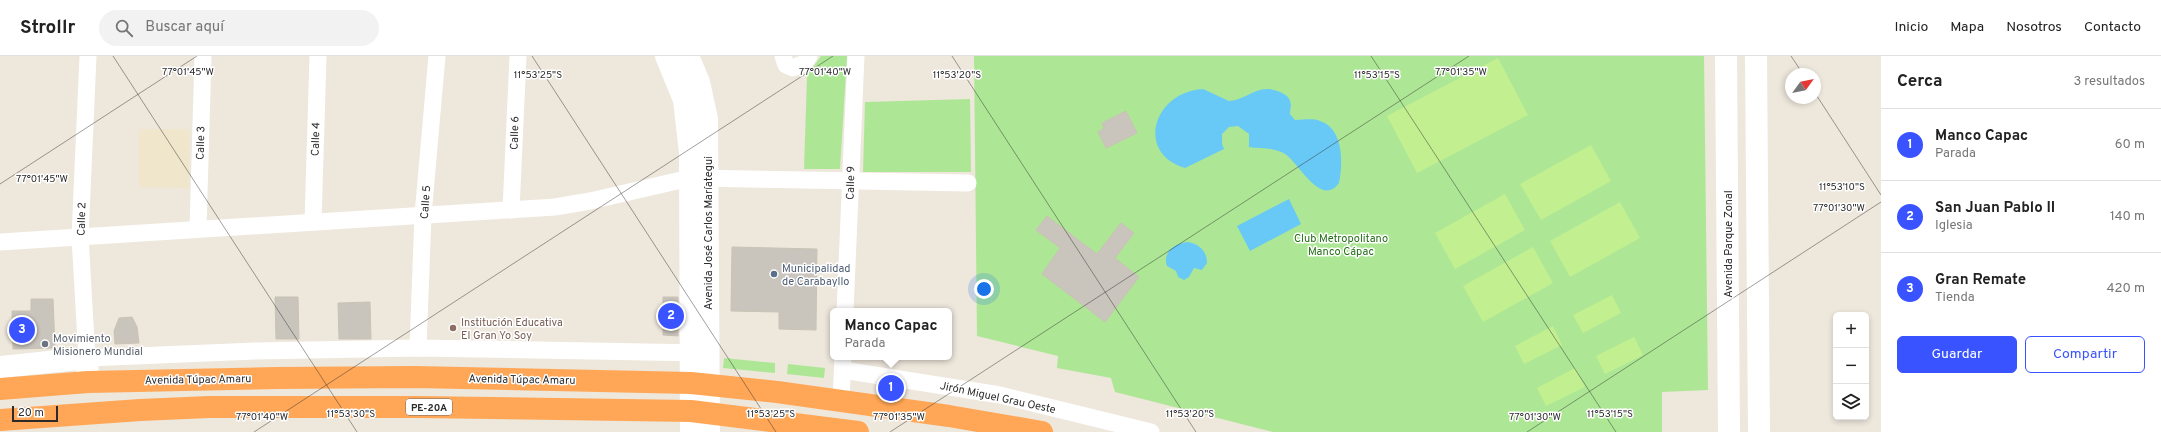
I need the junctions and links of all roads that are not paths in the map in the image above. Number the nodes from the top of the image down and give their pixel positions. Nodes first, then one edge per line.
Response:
1 (88, 56) edge
2 (203, 56) edge
3 (318, 56) edge
4 (437, 56) edge
5 (518, 56) edge
6 (666, 56) edge
7 (688, 56) edge
8 (783, 56) edge
9 (809, 56) edge
10 (856, 56) edge
11 (1726, 56) edge
12 (1756, 56) edge
13 (699, 178) junction
14 (850, 182) junction
15 (968, 183) dead end
16 (511, 210) junction
17 (423, 215) junction
18 (313, 222) junction
19 (198, 229) junction
20 (80, 237) junction
21 (0, 242) edge
22 (845, 308) edge
23 (418, 348) junction
24 (700, 353) junction
25 (87, 358) junction
26 (843, 363) edge
27 (0, 367) edge
28 (416, 377) junction
29 (88, 382) junction
30 (700, 384) junction
31 (0, 389) edge
32 (841, 401) junction
33 (416, 407) junction
34 (0, 420) edge
35 (700, 422) edge
36 (858, 432) edge
37 (1042, 432) edge
38 (1151, 432) edge
39 (1729, 432) edge
40 (1759, 432) edge

1 - 20 street, Calle 2
2 - 19 street, Calle 3
3 - 18 street, Calle 4
4 - 17 street, Calle 5
5 - 16 street, Calle 6
6 - 13 main road, Avenida José Carlos Maríategui
7 - 13 main road, Avenida José Carlos Maríategui
8 - 9 street
10 - 14 street, Calle 9
11 - 39 main road, Avenida Parque Zonal
12 - 40 main road
13 - 14 street
13 - 16 street
13 - 24 main road, Avenida José Carlos Maríategui
14 - 15 street
14 - 22 street, Calle 9
16 - 17 street
17 - 18 street
17 - 23 street, Calle 5
18 - 19 street
19 - 20 street
20 - 21 street
20 - 25 street, Calle 2
23 - 24 street
23 - 25 street
24 - 30 main road, Avenida José Carlos Maríategui
25 - 27 main road
25 - 29 main road
26 - 32 street
26 - 38 street, Jirón Miguel Grau Oeste
28 - 29 highway, Avenida Túpac Amaru
28 - 30 highway, Avenida Túpac Amaru
28 - 33 highway
29 - 31 highway, Avenida Túpac Amaru
30 - 32 highway, Avenida Túpac Amaru
30 - 35 main road, Avenida José Carlos Maríategui
32 - 37 highway, Avenida Túpac Amaru
33 - 34 highway, PE-20A
33 - 35 highway, PE-20A
35 - 36 highway, PE-20A

